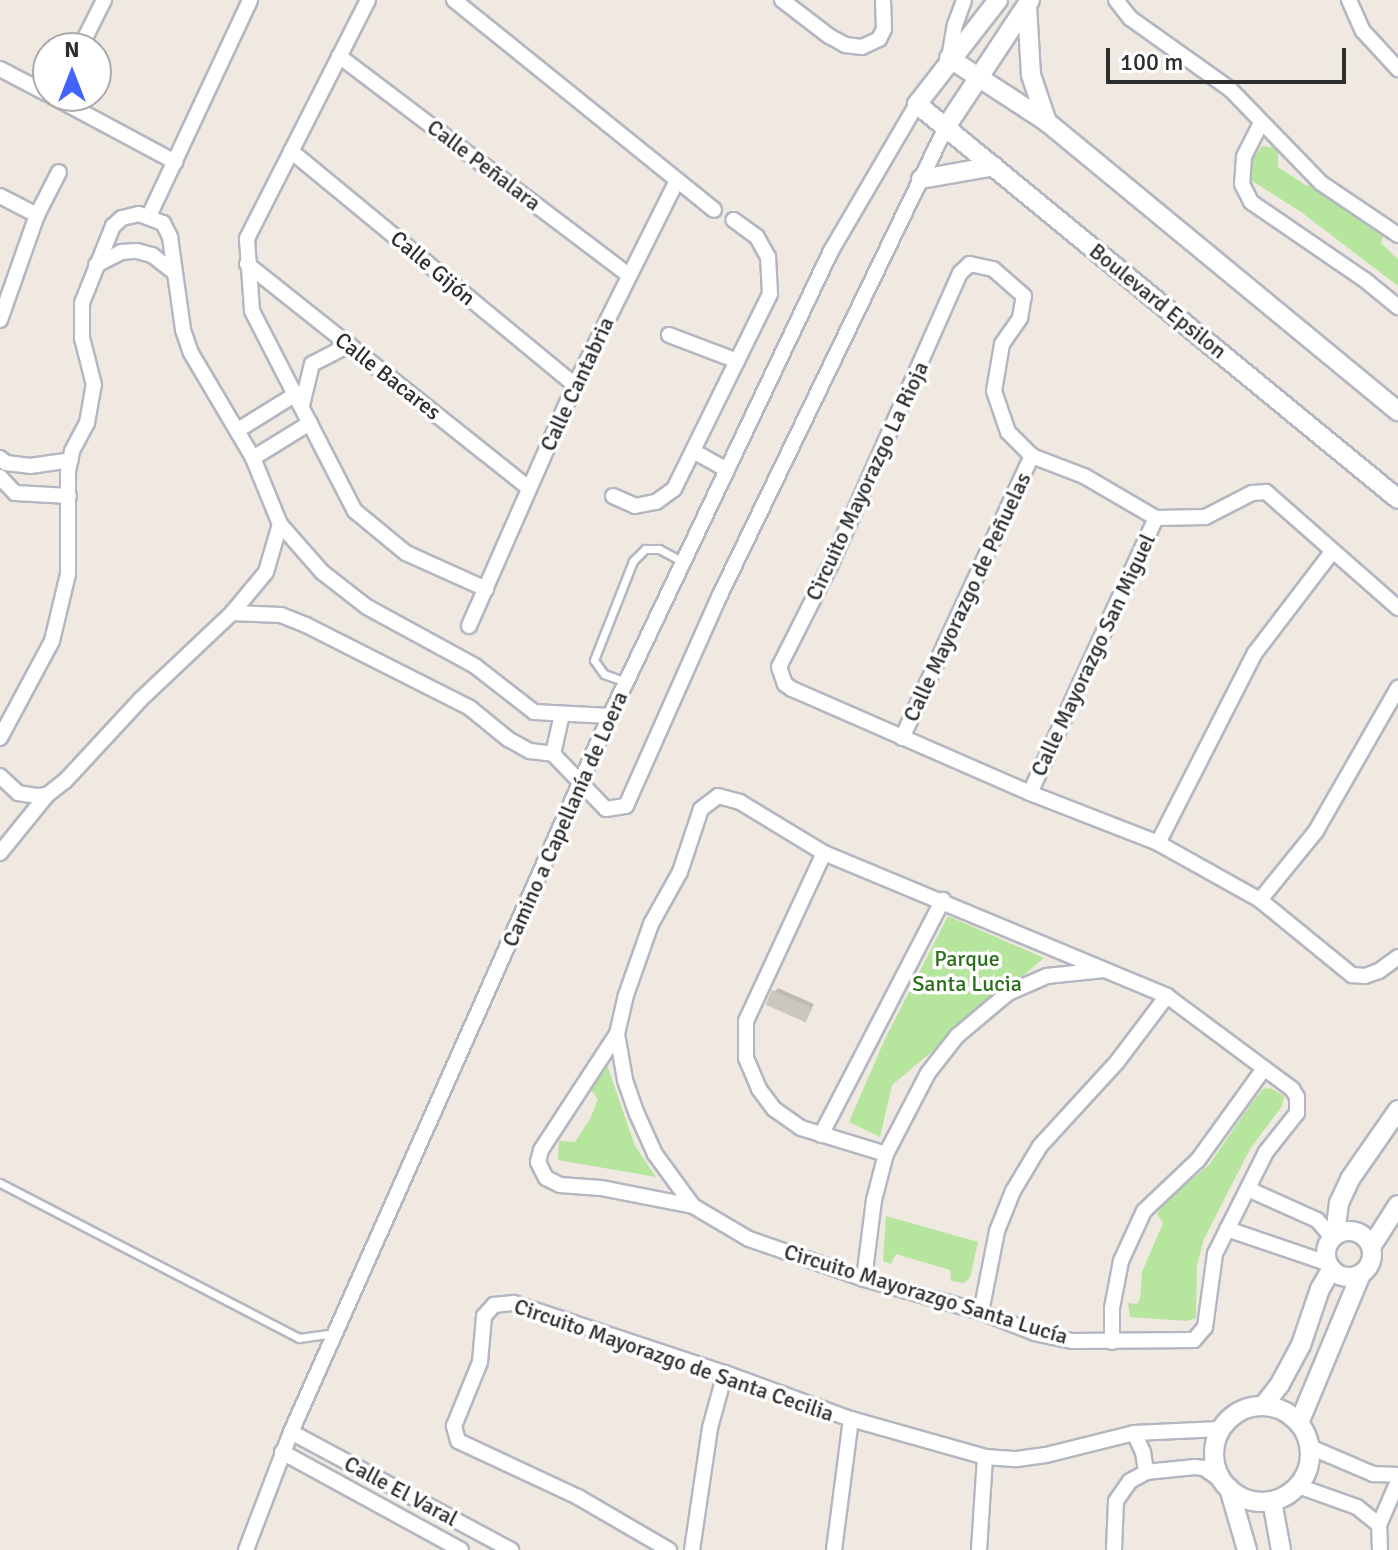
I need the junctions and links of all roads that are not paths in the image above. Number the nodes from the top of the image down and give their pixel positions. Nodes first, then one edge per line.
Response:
1 (104, 0) edge
2 (250, 0) edge
3 (368, 0) edge
4 (454, 0) edge
5 (782, 0) edge
6 (883, 0) edge
7 (964, 0) edge
8 (998, 0) edge
9 (1116, 0) edge
10 (1349, 0) edge
11 (1028, 3) edge
12 (88, 32) edge
13 (339, 56) junction
14 (949, 58) junction
15 (0, 69) edge
16 (1398, 69) edge
17 (981, 77) junction
18 (32, 85) edge
19 (917, 104) junction
20 (83, 112) edge
21 (1047, 122) junction
22 (1261, 123) junction
23 (946, 127) junction
24 (291, 151) junction
25 (175, 162) junction
26 (994, 166) junction
27 (59, 172) dead end
28 (921, 179) junction
29 (676, 182) junction
30 (0, 196) edge
31 (714, 210) dead end
32 (37, 215) junction
33 (149, 216) junction
34 (734, 220) dead end
35 (1398, 235) edge
36 (247, 264) junction
37 (96, 265) junction
38 (175, 273) junction
39 (629, 275) junction
40 (1398, 307) edge
41 (0, 317) edge
42 (669, 335) dead end
43 (349, 345) junction
44 (737, 361) junction
45 (575, 385) junction
46 (299, 400) junction
47 (1398, 411) edge
48 (310, 423) junction
49 (238, 430) junction
50 (693, 451) junction
51 (1032, 456) junction
52 (0, 458) edge
53 (253, 458) junction
54 (71, 460) junction
55 (727, 470) junction
56 (0, 477) edge
57 (529, 488) junction
58 (69, 496) junction
59 (613, 496) dead end
60 (1398, 499) edge
61 (1156, 518) junction
62 (280, 524) junction
63 (1332, 552) junction
64 (683, 562) junction
65 (486, 589) junction
66 (1398, 608) edge
67 (232, 613) junction
68 (469, 626) dead end
69 (627, 682) junction
70 (1398, 688) edge
71 (562, 714) junction
72 (610, 716) junction
73 (0, 738) edge
74 (902, 738) junction
75 (553, 754) junction
76 (0, 776) edge
77 (580, 785) junction
78 (1030, 793) junction
79 (47, 795) junction
80 (1158, 843) junction
81 (0, 853) edge
82 (824, 853) junction
83 (943, 900) junction
84 (1260, 900) junction
85 (1398, 957) edge
86 (1105, 970) junction
87 (1167, 996) junction
88 (617, 1034) junction
89 (1263, 1070) junction
90 (1398, 1110) edge
91 (821, 1135) junction
92 (886, 1154) junction
93 (0, 1183) edge
94 (1248, 1189) junction
95 (1398, 1205) edge
96 (693, 1206) junction
97 (1227, 1229) junction
98 (1334, 1236) junction
99 (1371, 1247) junction
100 (1329, 1266) junction
101 (1361, 1274) junction
102 (864, 1279) junction
103 (981, 1312) junction
104 (338, 1333) junction
105 (1112, 1342) junction
106 (725, 1373) junction
107 (1263, 1406) junction
108 (851, 1419) junction
109 (1299, 1423) junction
110 (1221, 1429) junction
111 (291, 1432) junction
112 (1134, 1433) junction
113 (1310, 1447) junction
114 (282, 1452) junction
115 (985, 1457) junction
116 (1146, 1472) junction
117 (1398, 1475) edge
118 (1398, 1481) edge
119 (1226, 1484) junction
120 (1298, 1486) junction
121 (1272, 1501) junction
122 (1379, 1525) junction
123 (246, 1550) edge
124 (461, 1550) edge
125 (511, 1550) edge
126 (669, 1550) edge
127 (692, 1550) edge
128 (834, 1550) edge
129 (979, 1550) edge
130 (1114, 1550) edge
131 (1247, 1550) edge
132 (1281, 1550) edge
133 (1380, 1550) edge

1 - 12 street
2 - 25 street
3 - 13 street
4 - 29 street
5 - 6 street
7 - 14 street
8 - 14 street
9 - 22 street
10 - 16 street
11 - 17 street
11 - 21 street
13 - 24 street
13 - 39 street, Calle Peñalara
14 - 17 street
14 - 19 street
15 - 18 street
17 - 21 street
17 - 23 street
19 - 23 street, Boulevard Epsilon
19 - 55 street, Camino a Capellanía de Loera
20 - 25 street
21 - 47 street
22 - 35 street
22 - 40 street
23 - 26 street, Boulevard Epsilon
23 - 28 street
24 - 36 street
24 - 45 street, Calle Gijón
25 - 33 street
26 - 28 street
26 - 60 street, Boulevard Epsilon
27 - 32 street
28 - 77 street
29 - 31 street
29 - 39 street, Calle Cantabria
30 - 32 street
32 - 41 street
33 - 37 street
33 - 38 street
34 - 44 street
36 - 43 street, Calle Bacares
36 - 46 street
37 - 38 street
37 - 54 street
38 - 49 street
39 - 45 street, Calle Cantabria
42 - 44 street
43 - 46 street
43 - 57 street, Calle Bacares
44 - 50 street
45 - 57 street, Calle Cantabria
46 - 48 street
46 - 49 street
48 - 53 street
48 - 65 street
49 - 53 street
50 - 55 street
50 - 59 street
51 - 61 street, Circuito Mayorazgo La Rioja
51 - 74 street, Calle Mayorazgo de Peñuelas
51 - 74 street, Circuito Mayorazgo La Rioja
52 - 54 street
53 - 62 street
54 - 58 street
55 - 64 street, Camino a Capellanía de Loera
56 - 58 street
57 - 65 street, Calle Cantabria
58 - 73 street
61 - 63 street, Circuito Mayorazgo La Rioja
61 - 78 street, Calle Mayorazgo San Miguel
62 - 67 street
62 - 71 street
63 - 66 street, Circuito Mayorazgo La Rioja
63 - 80 street
64 - 69 street, Camino a Capellanía de Loera
64 - 69 lane
65 - 68 street, Calle Cantabria
67 - 75 street
67 - 79 street
69 - 72 street, Camino a Capellanía de Loera
70 - 84 street
71 - 72 street
71 - 75 street
72 - 77 street, Camino a Capellanía de Loera
74 - 78 street, Circuito Mayorazgo La Rioja
75 - 77 street
76 - 79 street
77 - 104 street, Camino a Capellanía de Loera
78 - 80 street, Circuito Mayorazgo La Rioja
79 - 81 street
80 - 84 street, Circuito Mayorazgo La Rioja
82 - 83 street, Circuito Mayorazgo Santa Lucía
82 - 88 street, Circuito Mayorazgo Santa Lucía
82 - 91 street
83 - 86 street, Circuito Mayorazgo Santa Lucía
83 - 91 street
84 - 85 street, Circuito Mayorazgo La Rioja
86 - 87 street, Circuito Mayorazgo Santa Lucía
86 - 92 street
87 - 89 street, Circuito Mayorazgo Santa Lucía
87 - 103 street
88 - 96 street, Circuito Mayorazgo Santa Lucía
88 - 96 street, Circuito Mayorazgo Santa Lucía
89 - 94 street, Circuito Mayorazgo Santa Lucía
89 - 105 street
90 - 98 street
91 - 92 street
92 - 102 street
93 - 104 lane
94 - 97 street, Circuito Mayorazgo Santa Lucía
94 - 98 street
95 - 99 street
96 - 102 street, Circuito Mayorazgo Santa Lucía
97 - 100 street
97 - 105 street, Circuito Mayorazgo Santa Lucía
98 - 99 street
98 - 100 street
99 - 101 street
100 - 101 street
100 - 107 street
101 - 109 street
102 - 103 street, Circuito Mayorazgo Santa Lucía
103 - 105 street, Circuito Mayorazgo Santa Lucía
104 - 111 street, Camino a Capellanía de Loera
106 - 108 street, Circuito Mayorazgo de Santa Cecilia
106 - 126 street, Circuito Mayorazgo de Santa Cecilia
106 - 127 street
107 - 109 street
107 - 110 street
108 - 115 street, Circuito Mayorazgo de Santa Cecilia
108 - 128 street
109 - 113 street
110 - 112 street, Circuito Mayorazgo de Santa Cecilia
110 - 119 street
111 - 114 street, Camino a Capellanía de Loera
111 - 125 street, Calle El Varal
112 - 115 street, Circuito Mayorazgo de Santa Cecilia
112 - 116 street
113 - 117 street
113 - 120 street
114 - 123 street, Camino a Capellanía de Loera
114 - 124 street
115 - 129 street
116 - 119 street
116 - 130 street
118 - 122 street
119 - 121 street
119 - 131 street
120 - 121 street
120 - 122 street
121 - 132 street
122 - 133 street

